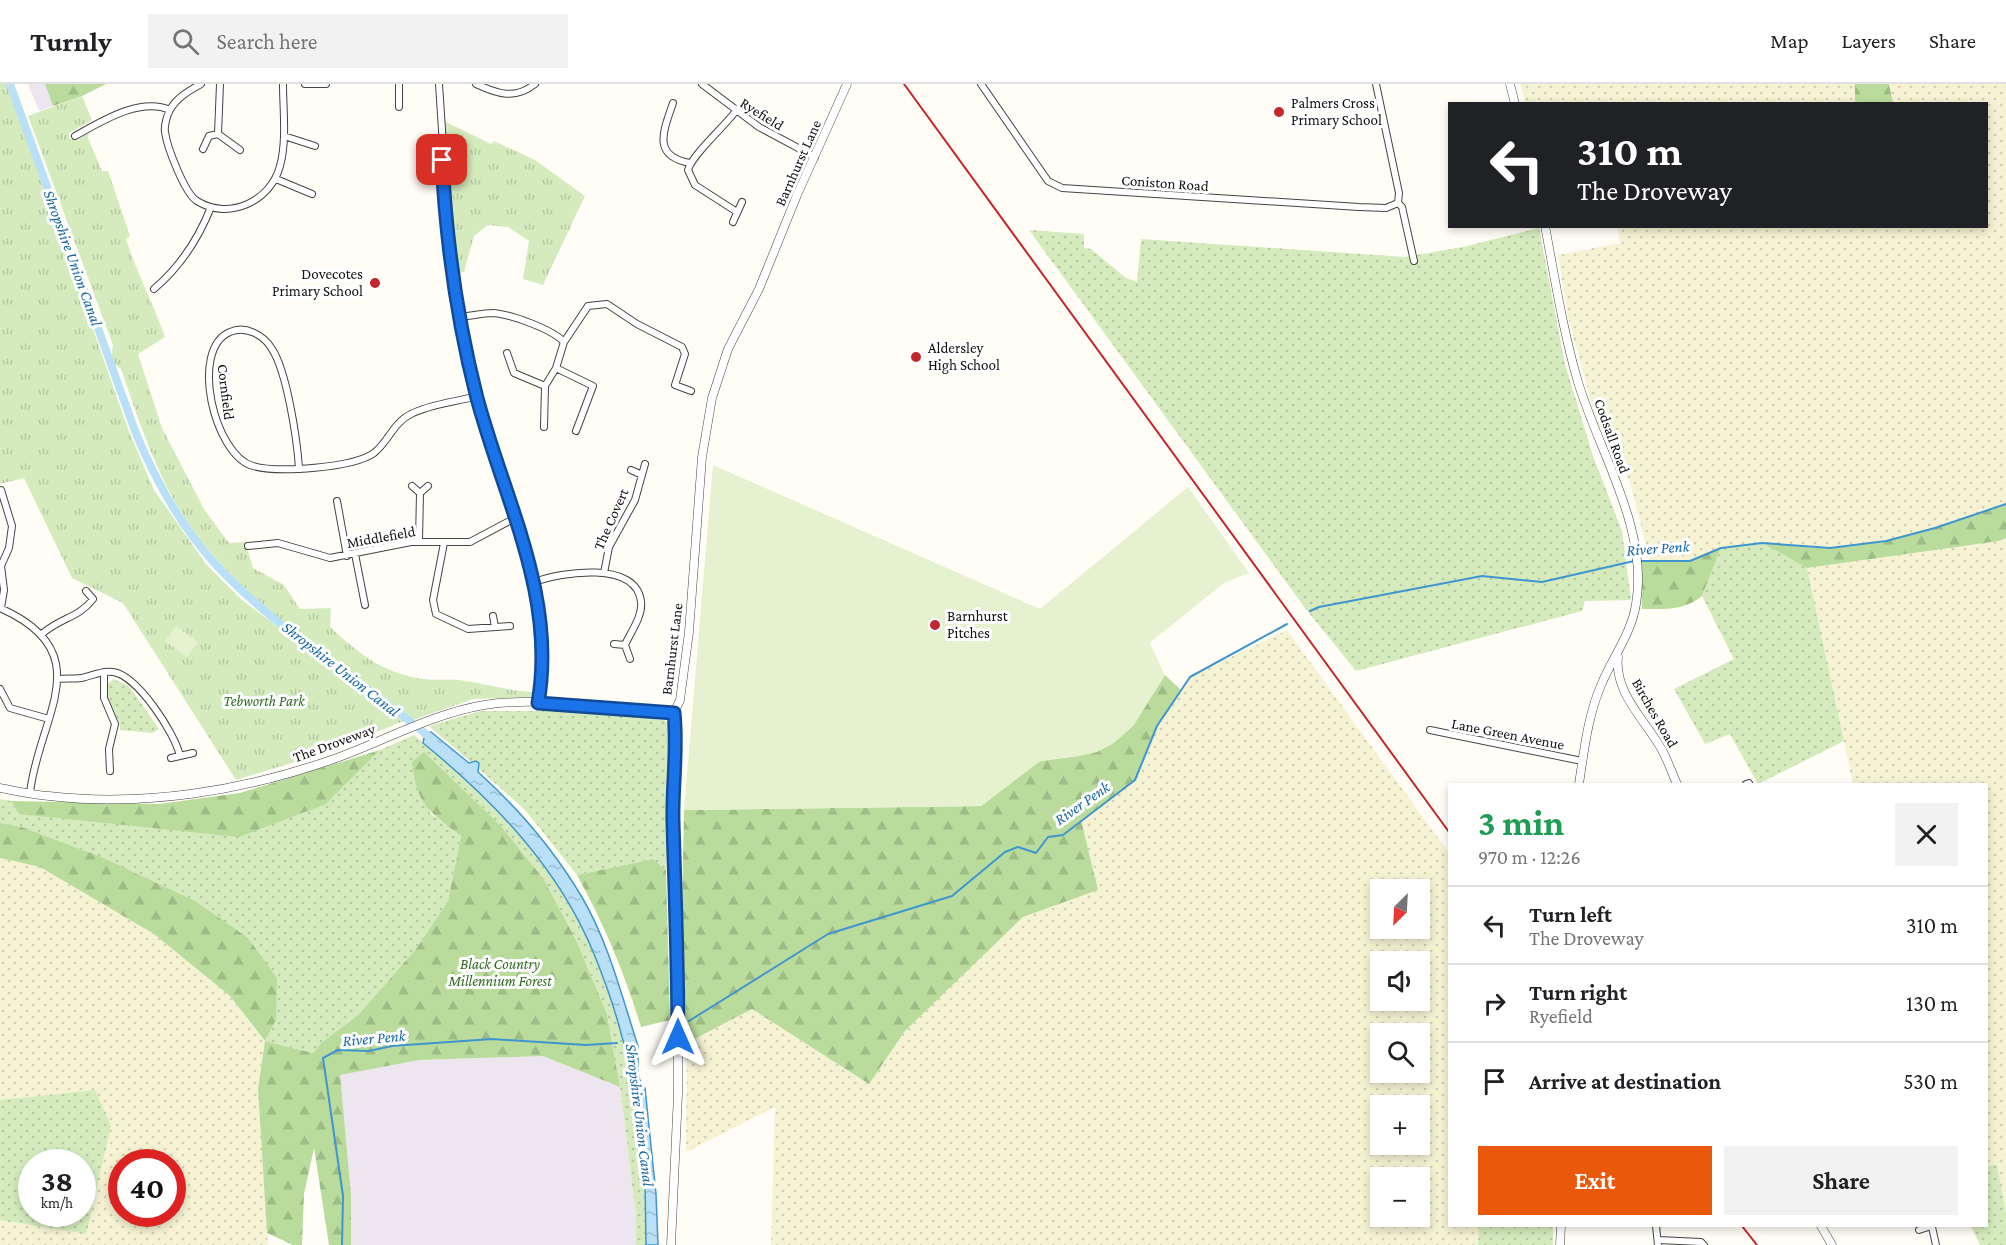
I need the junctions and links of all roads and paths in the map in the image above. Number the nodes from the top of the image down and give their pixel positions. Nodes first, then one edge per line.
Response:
1 (201, 84) edge
2 (220, 84) edge
3 (283, 84) edge
4 (305, 84) edge
5 (326, 84) edge
6 (399, 84) edge
7 (439, 84) edge
8 (476, 84) edge
9 (535, 84) edge
10 (702, 84) edge
11 (847, 84) edge
12 (981, 84) edge
13 (1376, 84) edge
14 (1510, 84) edge
15 (1514, 102) edge
16 (672, 103) dead end
17 (399, 107) dead end
18 (170, 110) junction
19 (735, 112) junction
20 (218, 135) junction
21 (75, 136) dead end
22 (284, 136) junction
23 (315, 146) dead end
24 (203, 148) dead end
25 (240, 150) dead end
26 (815, 157) junction
27 (690, 163) junction
28 (276, 179) junction
29 (312, 194) dead end
30 (742, 202) dead end
31 (1398, 203) junction
32 (211, 207) junction
33 (736, 212) junction
34 (733, 222) dead end
35 (1545, 228) edge
36 (1414, 261) dead end
37 (154, 289) dead end
38 (460, 317) junction
39 (564, 342) junction
40 (507, 353) dead end
41 (556, 368) junction
42 (545, 386) junction
43 (691, 391) dead end
44 (477, 396) junction
45 (544, 427) dead end
46 (576, 431) dead end
47 (645, 464) dead end
48 (299, 468) junction
49 (631, 470) dead end
50 (642, 475) junction
51 (412, 486) dead end
52 (428, 486) dead end
53 (1, 490) edge
54 (420, 493) junction
55 (337, 501) dead end
56 (3, 505) edge
57 (515, 518) junction
58 (419, 541) junction
59 (444, 543) junction
60 (248, 546) dead end
61 (355, 554) junction
62 (346, 556) junction
63 (1, 557) edge
64 (604, 573) junction
65 (535, 582) junction
66 (86, 591) dead end
67 (364, 605) dead end
68 (0, 608) edge
69 (493, 616) dead end
70 (510, 626) dead end
71 (495, 627) junction
72 (42, 634) junction
73 (614, 644) dead end
74 (625, 645) junction
75 (1618, 653) junction
76 (630, 659) dead end
77 (104, 672) junction
78 (58, 679) junction
79 (4, 691) edge
80 (538, 703) junction
81 (674, 713) junction
82 (49, 719) junction
83 (1430, 730) dead end
84 (193, 753) dead end
85 (180, 756) junction
86 (171, 758) dead end
87 (1582, 761) junction
88 (110, 771) dead end
89 (1579, 783) edge
90 (1677, 783) edge
91 (0, 788) edge
92 (30, 793) junction
93 (1561, 1227) edge
94 (1656, 1227) edge
95 (1822, 1227) edge
96 (1929, 1227) edge
97 (1932, 1227) edge
98 (1919, 1230) dead end
99 (1658, 1243) edge
100 (671, 1245) edge
101 (1560, 1245) edge
102 (1704, 1245) edge
103 (1832, 1245) edge
104 (1936, 1245) edge

1 - 18 street
2 - 20 street
3 - 22 street
4 - 5 street
6 - 17 street
7 - 38 street
8 - 9 street
10 - 19 street, Ryefield
11 - 26 street, Barnhurst Lane
12 - 31 street, Coniston Road
13 - 31 street
14 - 15 street
16 - 27 street
18 - 21 street
18 - 32 street
19 - 26 street, Ryefield
19 - 27 street
20 - 24 street
20 - 25 street
22 - 23 street
22 - 28 street
26 - 81 street, Barnhurst Lane
27 - 33 street
28 - 29 street
28 - 32 street
30 - 33 street
31 - 36 street
32 - 37 street
33 - 34 street
35 - 75 street, Codsall Road
38 - 39 street
38 - 44 street
39 - 41 street
39 - 43 street
40 - 42 street
41 - 42 street
41 - 46 street
42 - 45 street
44 - 48 street, Cornfield
44 - 57 street
47 - 50 street, The Covert
48 - 48 street, Cornfield
49 - 50 street, The Covert
50 - 64 street, The Covert
51 - 54 street
52 - 54 street
53 - 56 street
54 - 58 street
55 - 62 street
56 - 63 street
57 - 59 street, Middlefield
57 - 65 street
58 - 59 street, Middlefield
58 - 61 street, Middlefield
59 - 71 street
60 - 62 street, Middlefield
61 - 62 street, Middlefield
61 - 67 street
63 - 68 street
64 - 65 street
64 - 74 street
65 - 80 street
66 - 72 street
68 - 72 street
69 - 71 street
70 - 71 street
72 - 78 street
73 - 74 street
74 - 76 street
75 - 87 street, Codsall Road
75 - 90 street, Birches Road
77 - 78 street
77 - 85 street
77 - 88 street
78 - 82 street
79 - 82 street
80 - 81 street, The Droveway
80 - 92 street, The Droveway
81 - 100 street, Barnhurst Lane
82 - 92 street
83 - 87 street, Lane Green Avenue
84 - 85 street
85 - 86 street
87 - 89 street, Codsall Road
91 - 92 street, The Droveway
93 - 101 street
94 - 99 street
95 - 103 street
96 - 98 street
97 - 104 street
99 - 102 street

